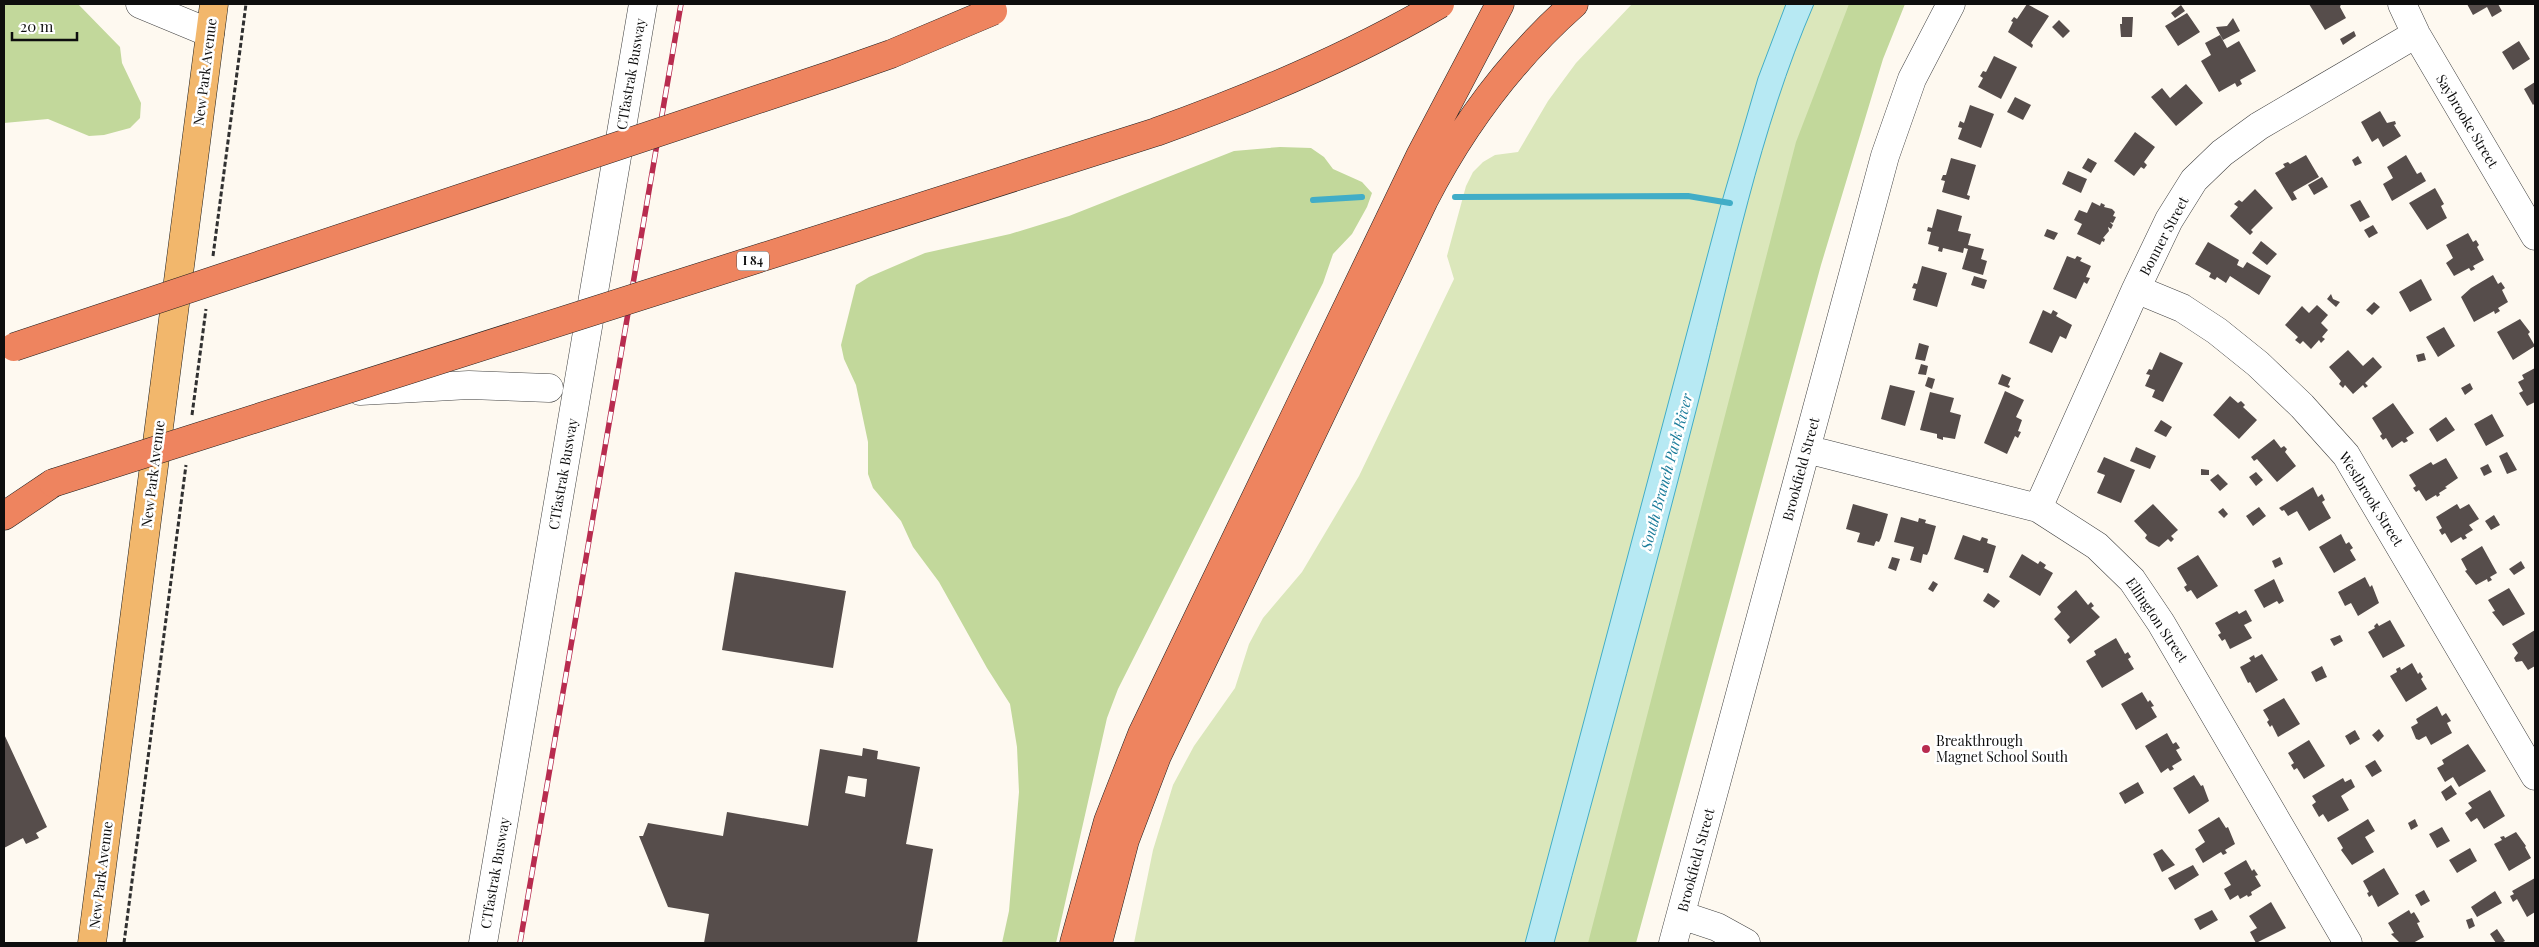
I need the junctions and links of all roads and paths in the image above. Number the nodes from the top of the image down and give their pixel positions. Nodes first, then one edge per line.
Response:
1 (214, 4) edge
2 (246, 4) edge
3 (643, 4) edge
4 (1440, 4) edge
5 (1500, 4) edge
6 (1574, 4) edge
7 (1951, 4) edge
8 (2402, 4) edge
9 (145, 5) edge
10 (1001, 8) edge
11 (210, 33) junction
12 (2416, 34) junction
13 (2535, 236) edge
14 (212, 266) dead end
15 (2136, 289) junction
16 (207, 305) dead end
17 (9, 349) edge
18 (550, 388) dead end
19 (334, 394) junction
20 (192, 416) dead end
21 (1806, 449) junction
22 (187, 462) dead end
23 (53, 483) junction
24 (4, 498) edge
25 (2038, 508) junction
26 (4, 516) edge
27 (2535, 776) edge
28 (1681, 915) junction
29 (92, 943) edge
30 (124, 943) edge
31 (483, 943) edge
32 (1074, 943) edge
33 (1098, 943) edge
34 (1673, 943) edge
35 (1746, 943) edge
36 (2348, 943) edge

1 - 11 main road, New Park Avenue
2 - 14 path
3 - 31 street, CTfastrak Busway
4 - 19 highway, I 84, bridge
5 - 32 highway
6 - 33 highway
7 - 21 street, Brookfield Street
8 - 12 street, Saybrooke Street
9 - 11 street
10 - 17 highway, bridge
11 - 29 main road, New Park Avenue
12 - 13 street, Saybrooke Street
12 - 15 street, Bonner Street
15 - 25 street, Bonner Street
15 - 27 street, Westbrook Street
16 - 20 path
18 - 19 street, bridge
19 - 23 highway, I 84, bridge
21 - 25 street, Ellington Street
21 - 28 street, Brookfield Street
22 - 30 path
23 - 24 highway, I 84
23 - 26 highway
25 - 36 street, Ellington Street
28 - 34 street, Brookfield Street
28 - 35 street

